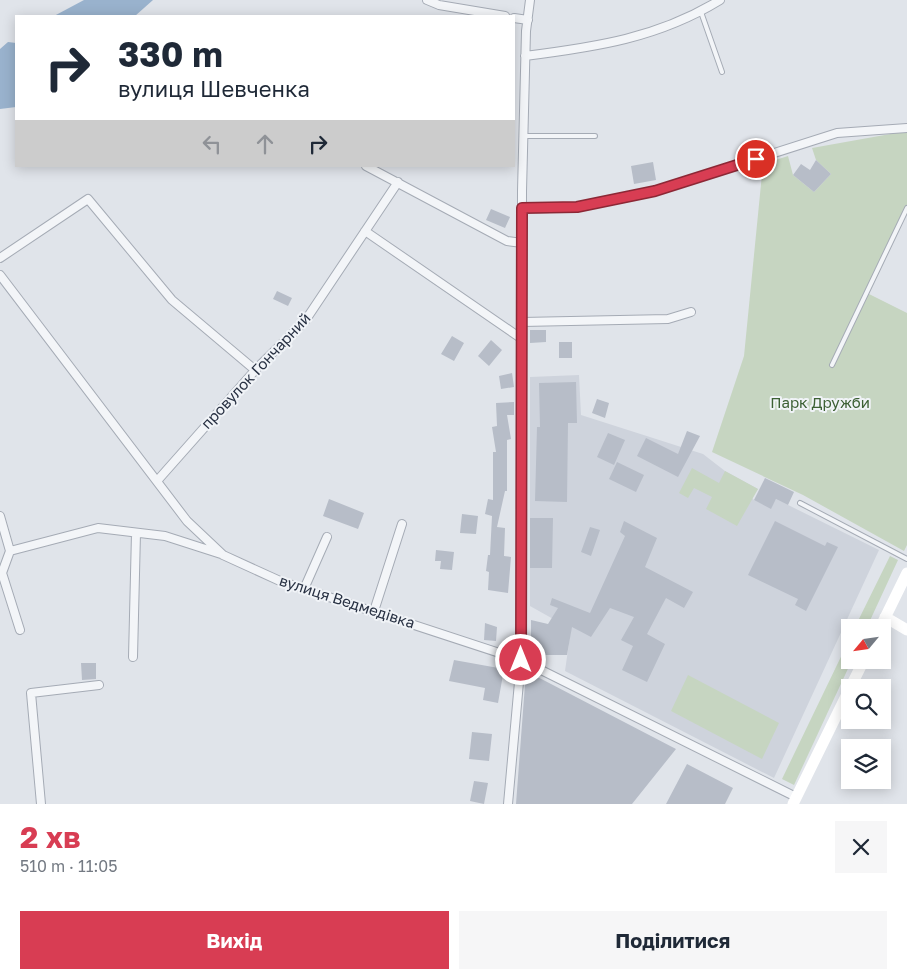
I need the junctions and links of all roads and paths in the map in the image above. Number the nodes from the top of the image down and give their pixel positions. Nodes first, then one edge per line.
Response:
1 (427, 0) edge
2 (530, 0) edge
3 (720, 0) edge
4 (701, 12) junction
5 (499, 15) edge
6 (515, 18) edge
7 (528, 20) junction
8 (525, 56) junction
9 (722, 72) dead end
10 (907, 128) edge
11 (524, 136) junction
12 (596, 136) dead end
13 (368, 167) edge
14 (398, 182) junction
15 (522, 208) junction
16 (907, 208) edge
17 (365, 231) junction
18 (522, 242) junction
19 (0, 258) edge
20 (0, 275) edge
21 (691, 312) dead end
22 (522, 322) junction
23 (522, 339) junction
24 (832, 364) dead end
25 (255, 370) junction
26 (157, 481) junction
27 (800, 503) dead end
28 (0, 516) edge
29 (402, 524) dead end
30 (136, 533) junction
31 (327, 537) dead end
32 (10, 551) junction
33 (223, 555) junction
34 (907, 559) edge
35 (907, 573) edge
36 (304, 589) junction
37 (374, 612) junction
38 (884, 619) edge
39 (891, 625) edge
40 (20, 630) dead end
41 (907, 630) edge
42 (133, 657) dead end
43 (521, 660) junction
44 (99, 685) dead end
45 (841, 706) edge
46 (795, 801) edge
47 (41, 804) edge
48 (508, 804) edge

1 - 5 street
2 - 7 street
3 - 4 street
4 - 8 street
4 - 9 lane
6 - 7 street
7 - 8 street
8 - 11 street
10 - 15 street
11 - 12 lane
11 - 15 street
13 - 14 street
14 - 17 street, провулок Гончарний
14 - 18 street
15 - 18 street
16 - 24 lane
17 - 23 street
17 - 25 street, провулок Гончарний
18 - 22 street
19 - 25 street
20 - 26 street, вулиця Ведмедівка
21 - 22 street
22 - 23 street
23 - 43 street
25 - 26 street, провулок Гончарний
26 - 33 street, вулиця Ведмедівка
27 - 34 lane
28 - 32 street
29 - 37 street
30 - 32 street
30 - 33 street
30 - 42 street
31 - 36 street
32 - 40 street
33 - 36 street, вулиця Ведмедівка
35 - 38 street
36 - 37 street, вулиця Ведмедівка
37 - 43 street, вулиця Ведмедівка
39 - 41 street
43 - 46 street, вулиця Ведмедівка
43 - 48 street
44 - 47 street
45 - 46 street

